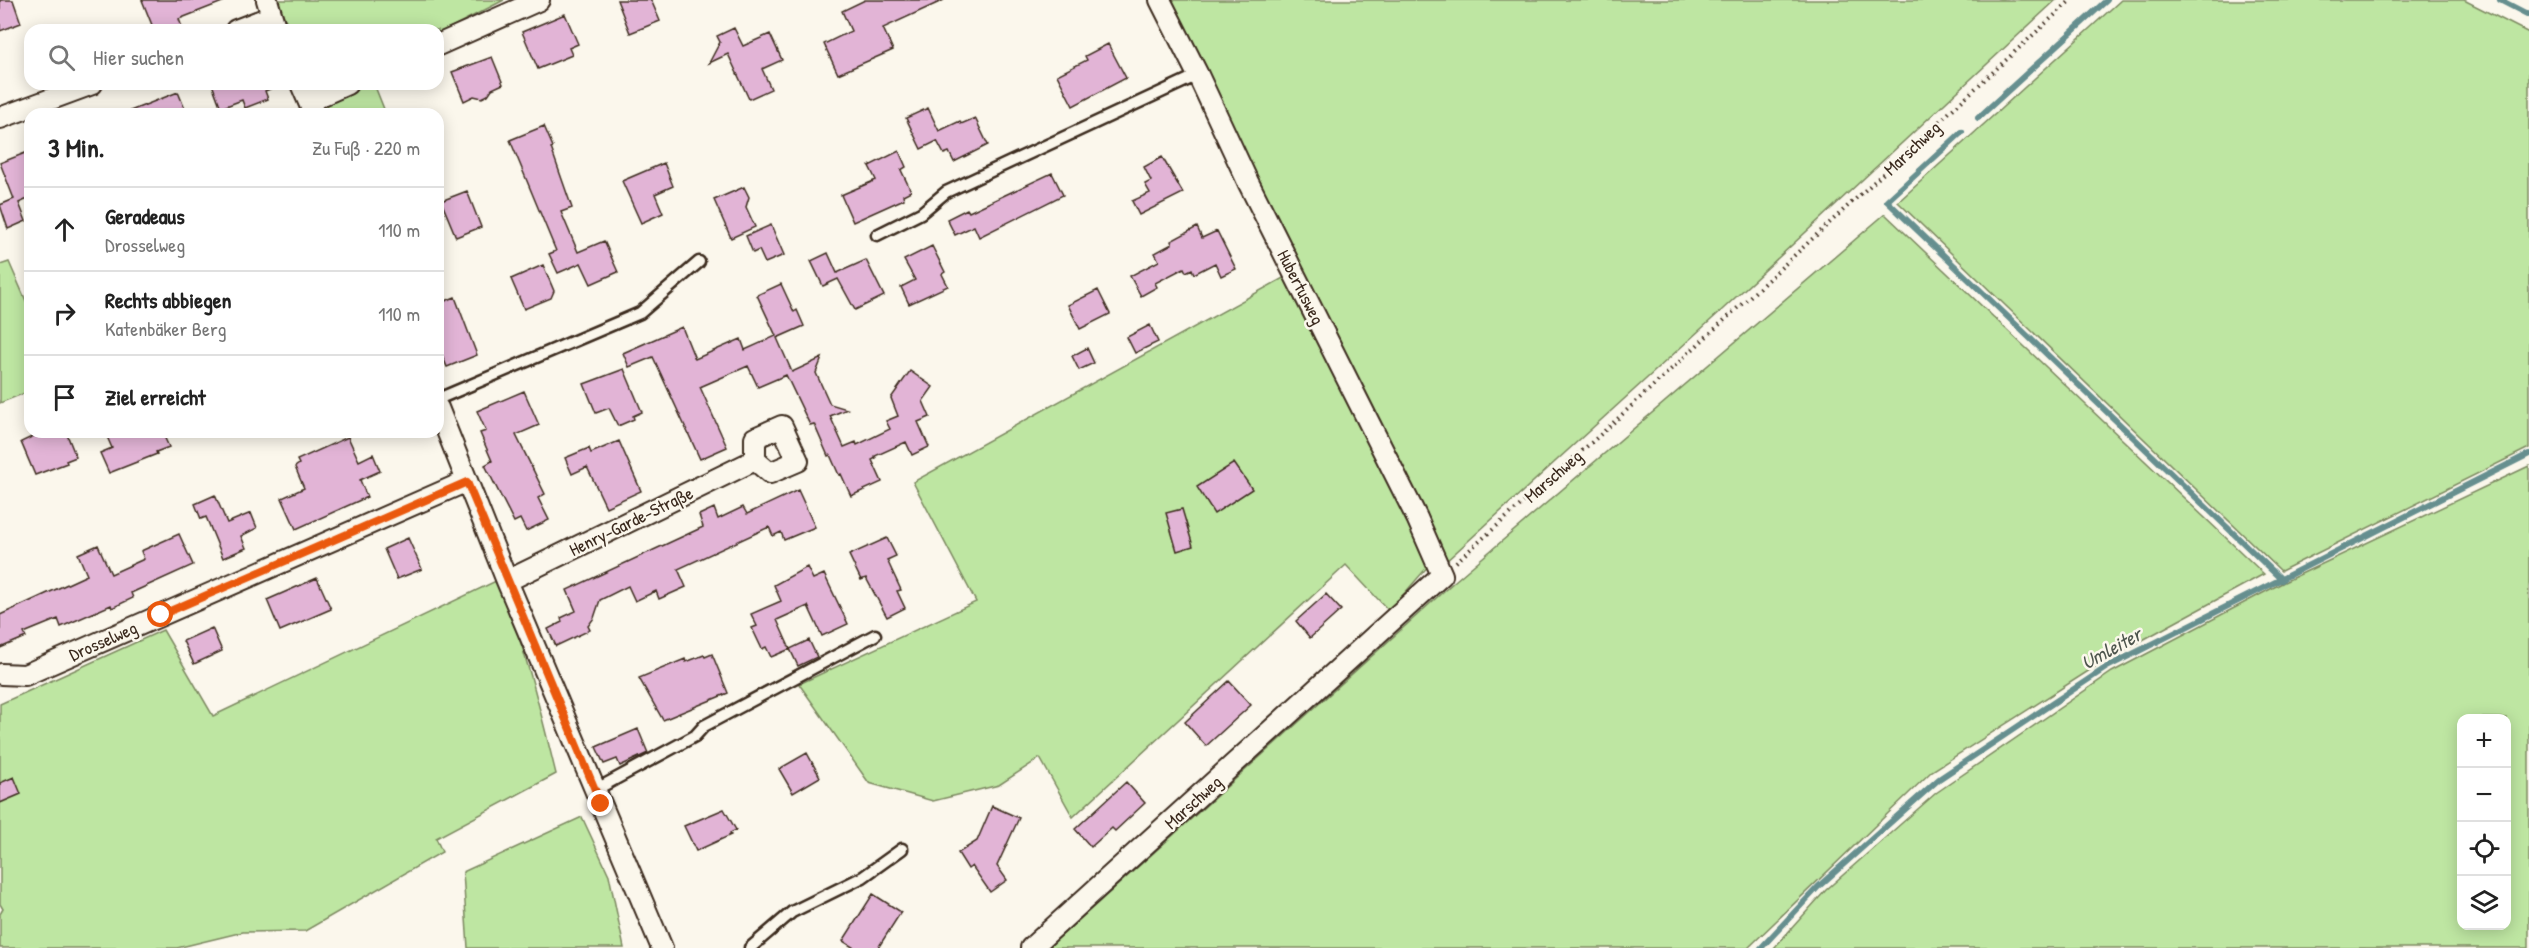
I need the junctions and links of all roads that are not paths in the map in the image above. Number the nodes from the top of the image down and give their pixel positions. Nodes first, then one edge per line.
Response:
1 (539, 0) edge
2 (1160, 0) edge
3 (271, 16) edge
4 (251, 24) edge
5 (444, 42) edge
6 (1198, 75) junction
7 (76, 90) edge
8 (332, 90) edge
9 (308, 100) edge
10 (27, 108) edge
11 (24, 109) edge
12 (0, 118) edge
13 (877, 235) dead end
14 (699, 262) dead end
15 (444, 396) edge
16 (444, 423) edge
17 (755, 460) dead end
18 (467, 482) junction
19 (1442, 575) joint
20 (507, 581) junction
21 (875, 635) dead end
22 (1, 674) edge
23 (595, 790) junction
24 (902, 849) dead end
25 (662, 948) edge
26 (750, 948) edge
27 (1030, 948) edge

1 - 5 street
2 - 6 street, Hubertusweg
3 - 4 street
6 - 13 lane
6 - 19 street, Hubertusweg
7 - 10 street
8 - 9 street
11 - 12 street
14 - 15 lane
16 - 18 street
17 - 20 street, Henry-Garde-Straße
18 - 20 street
18 - 22 street, Drosselweg
19 - 27 street, Marschweg
20 - 23 street
21 - 23 lane
23 - 25 street
24 - 26 lane

